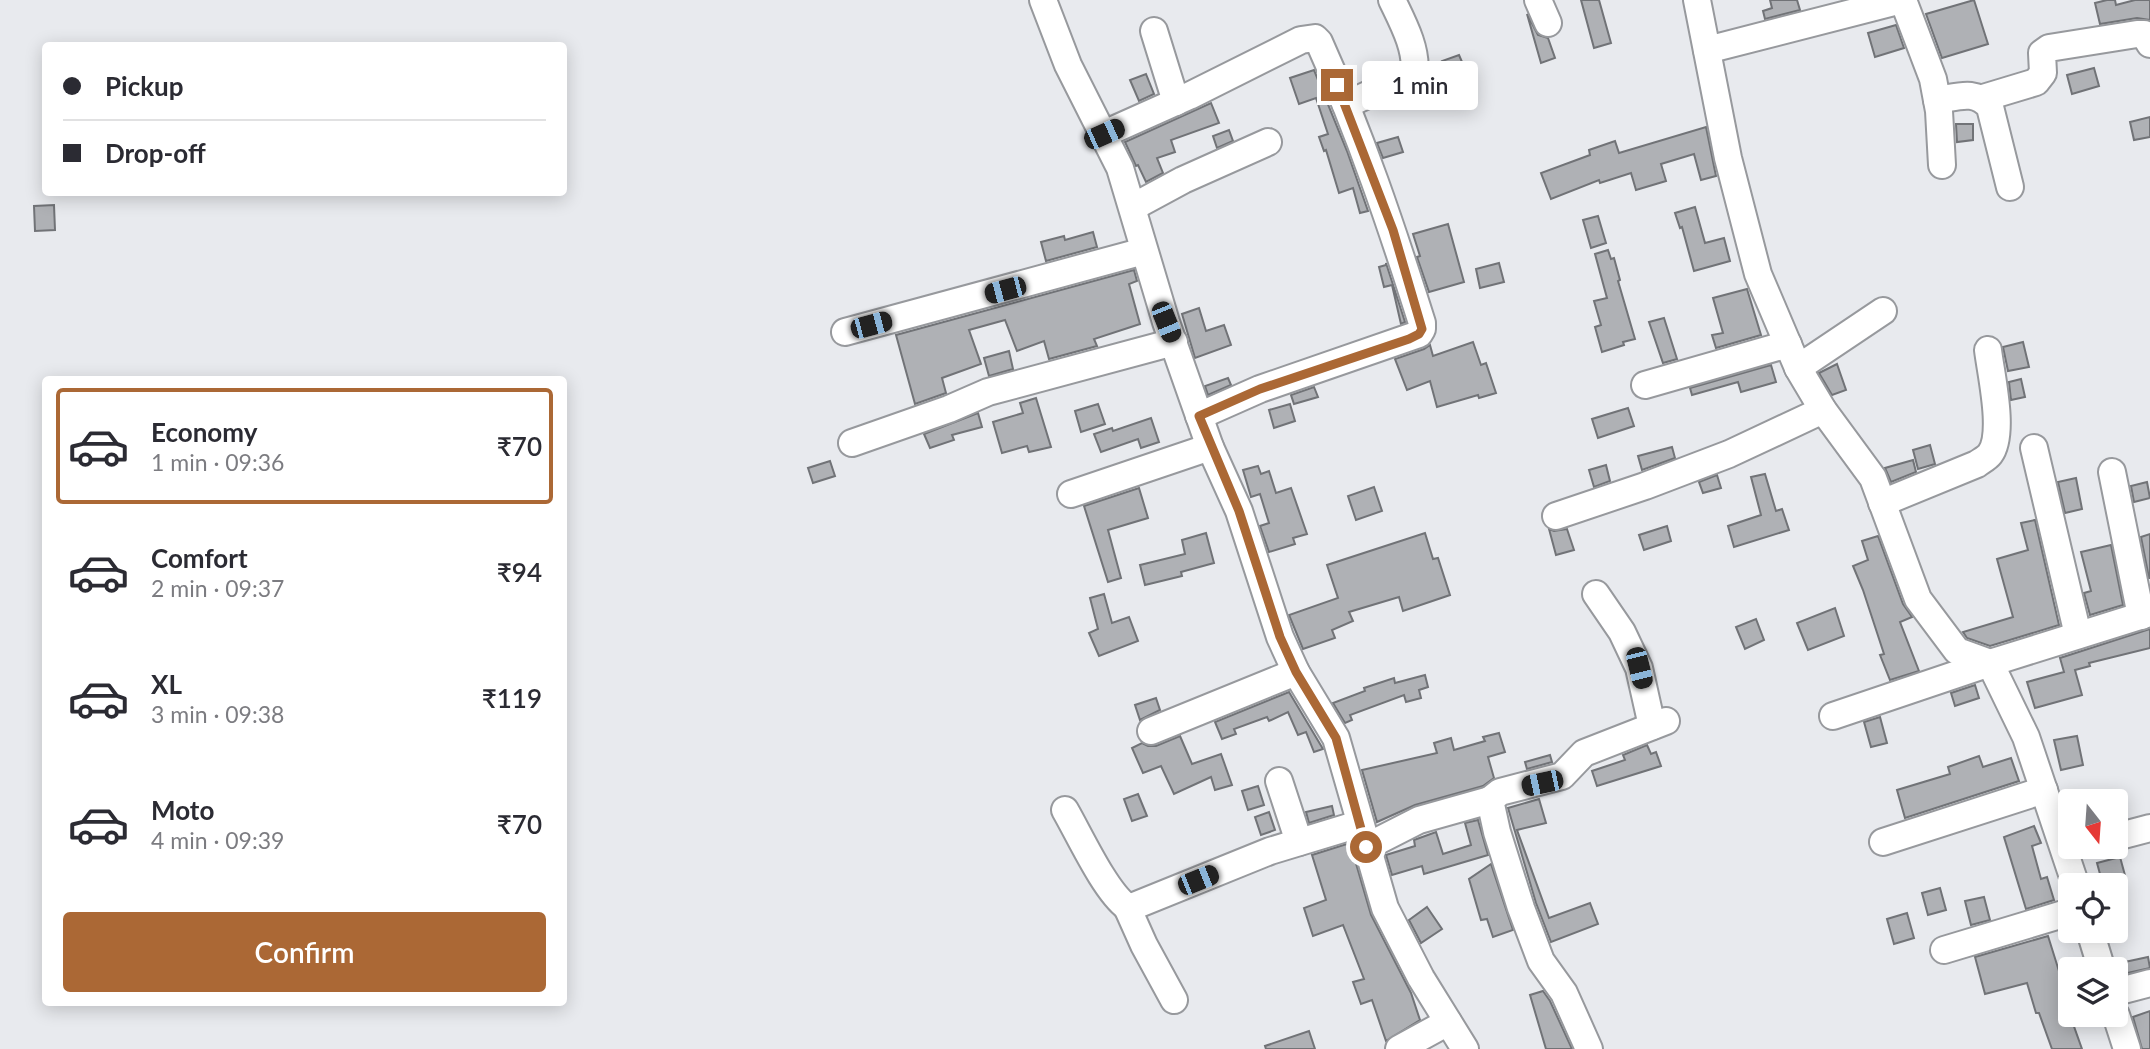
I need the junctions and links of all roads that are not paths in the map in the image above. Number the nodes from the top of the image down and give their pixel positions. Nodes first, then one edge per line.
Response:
1 (1043, 0) edge
2 (1392, 0) edge
3 (1697, 0) edge
4 (1902, 0) edge
5 (1154, 31) dead end
6 (2150, 44) edge
7 (1707, 50) junction
8 (1983, 98) junction
9 (1937, 100) junction
10 (1176, 102) junction
11 (1346, 105) junction
12 (1104, 134) junction
13 (1268, 142) dead end
14 (1942, 165) dead end
15 (2010, 187) dead end
16 (1133, 207) junction
17 (1144, 251) junction
18 (1883, 311) dead end
19 (845, 332) dead end
20 (1174, 342) junction
21 (1988, 350) dead end
22 (1793, 356) junction
23 (1645, 385) dead end
24 (1823, 410) junction
25 (1199, 416) junction
26 (852, 443) dead end
27 (1210, 447) junction
28 (2034, 449) dead end
29 (2112, 472) dead end
30 (1072, 494) dead end
31 (1882, 503) junction
32 (1556, 516) dead end
33 (1596, 594) dead end
34 (2145, 614) edge
35 (2078, 635) junction
36 (1990, 663) junction
37 (1296, 672) junction
38 (1833, 716) dead end
39 (1151, 731) dead end
40 (1279, 781) dead end
41 (2044, 790) junction
42 (1490, 800) junction
43 (1065, 810) dead end
44 (2058, 818) edge
45 (2150, 828) edge
46 (2128, 834) edge
47 (1362, 836) junction
48 (1298, 842) junction
49 (1883, 842) dead end
50 (1127, 907) junction
51 (2058, 916) edge
52 (1944, 950) dead end
53 (2150, 983) edge
54 (2128, 989) edge
55 (1174, 1000) dead end
56 (1448, 1022) junction
57 (2120, 1027) edge
58 (1399, 1049) edge
59 (1465, 1049) edge
60 (1589, 1049) edge
61 (2127, 1049) edge

1 - 12 street
2 - 11 street
3 - 7 street
4 - 7 street
4 - 9 street
5 - 10 street
6 - 8 street
7 - 22 street
8 - 9 street
8 - 15 street
9 - 14 street
10 - 11 street
10 - 12 street
11 - 25 street
12 - 16 street
13 - 16 street
16 - 17 street
17 - 19 street
17 - 20 street
18 - 22 street
20 - 25 street
20 - 26 street
21 - 31 street
22 - 23 street
22 - 24 street
24 - 31 street
24 - 32 street
25 - 27 street
27 - 30 street
27 - 37 street
28 - 35 street
29 - 34 street
31 - 36 street
33 - 42 street
34 - 35 street
35 - 36 street
36 - 38 street
36 - 41 street
37 - 39 street
37 - 47 street
40 - 48 street
41 - 44 street
41 - 49 street
42 - 47 street
42 - 60 street
43 - 50 street
45 - 46 street
47 - 48 street
47 - 56 street
48 - 50 street
50 - 55 street
51 - 52 street
53 - 54 street
56 - 58 street
56 - 59 street
57 - 61 street

